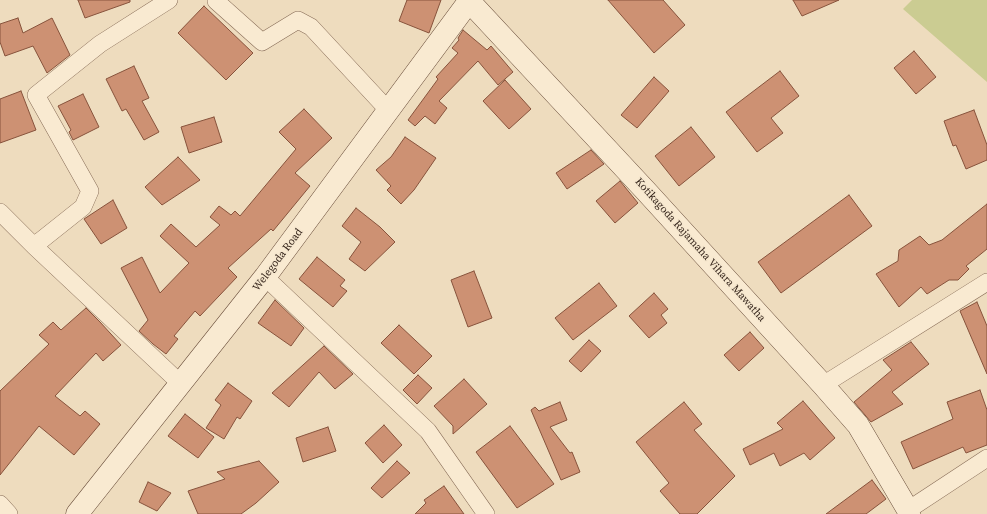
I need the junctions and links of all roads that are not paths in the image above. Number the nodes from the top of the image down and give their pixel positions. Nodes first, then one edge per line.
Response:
1 (169, 0) edge
2 (469, 0) edge
3 (216, 1) edge
4 (388, 110) junction
5 (0, 212) edge
6 (34, 246) junction
7 (265, 277) junction
8 (987, 282) edge
9 (181, 384) junction
10 (823, 385) junction
11 (987, 458) edge
12 (0, 504) edge
13 (908, 512) edge
14 (9, 514) edge
15 (77, 514) edge
16 (486, 514) edge

1 - 6 street
2 - 4 street, Welegoda Road
2 - 10 street, Kotikagoda Rajamaha Vihara Mawatha
3 - 4 street
4 - 7 street, Welegoda Road
5 - 6 street
6 - 9 street
7 - 9 street, Welegoda Road
7 - 16 street
8 - 10 street
9 - 15 street, Welegoda Road
10 - 13 street, Kotikagoda Rajamaha Vihara Mawatha
11 - 13 street
12 - 14 street

